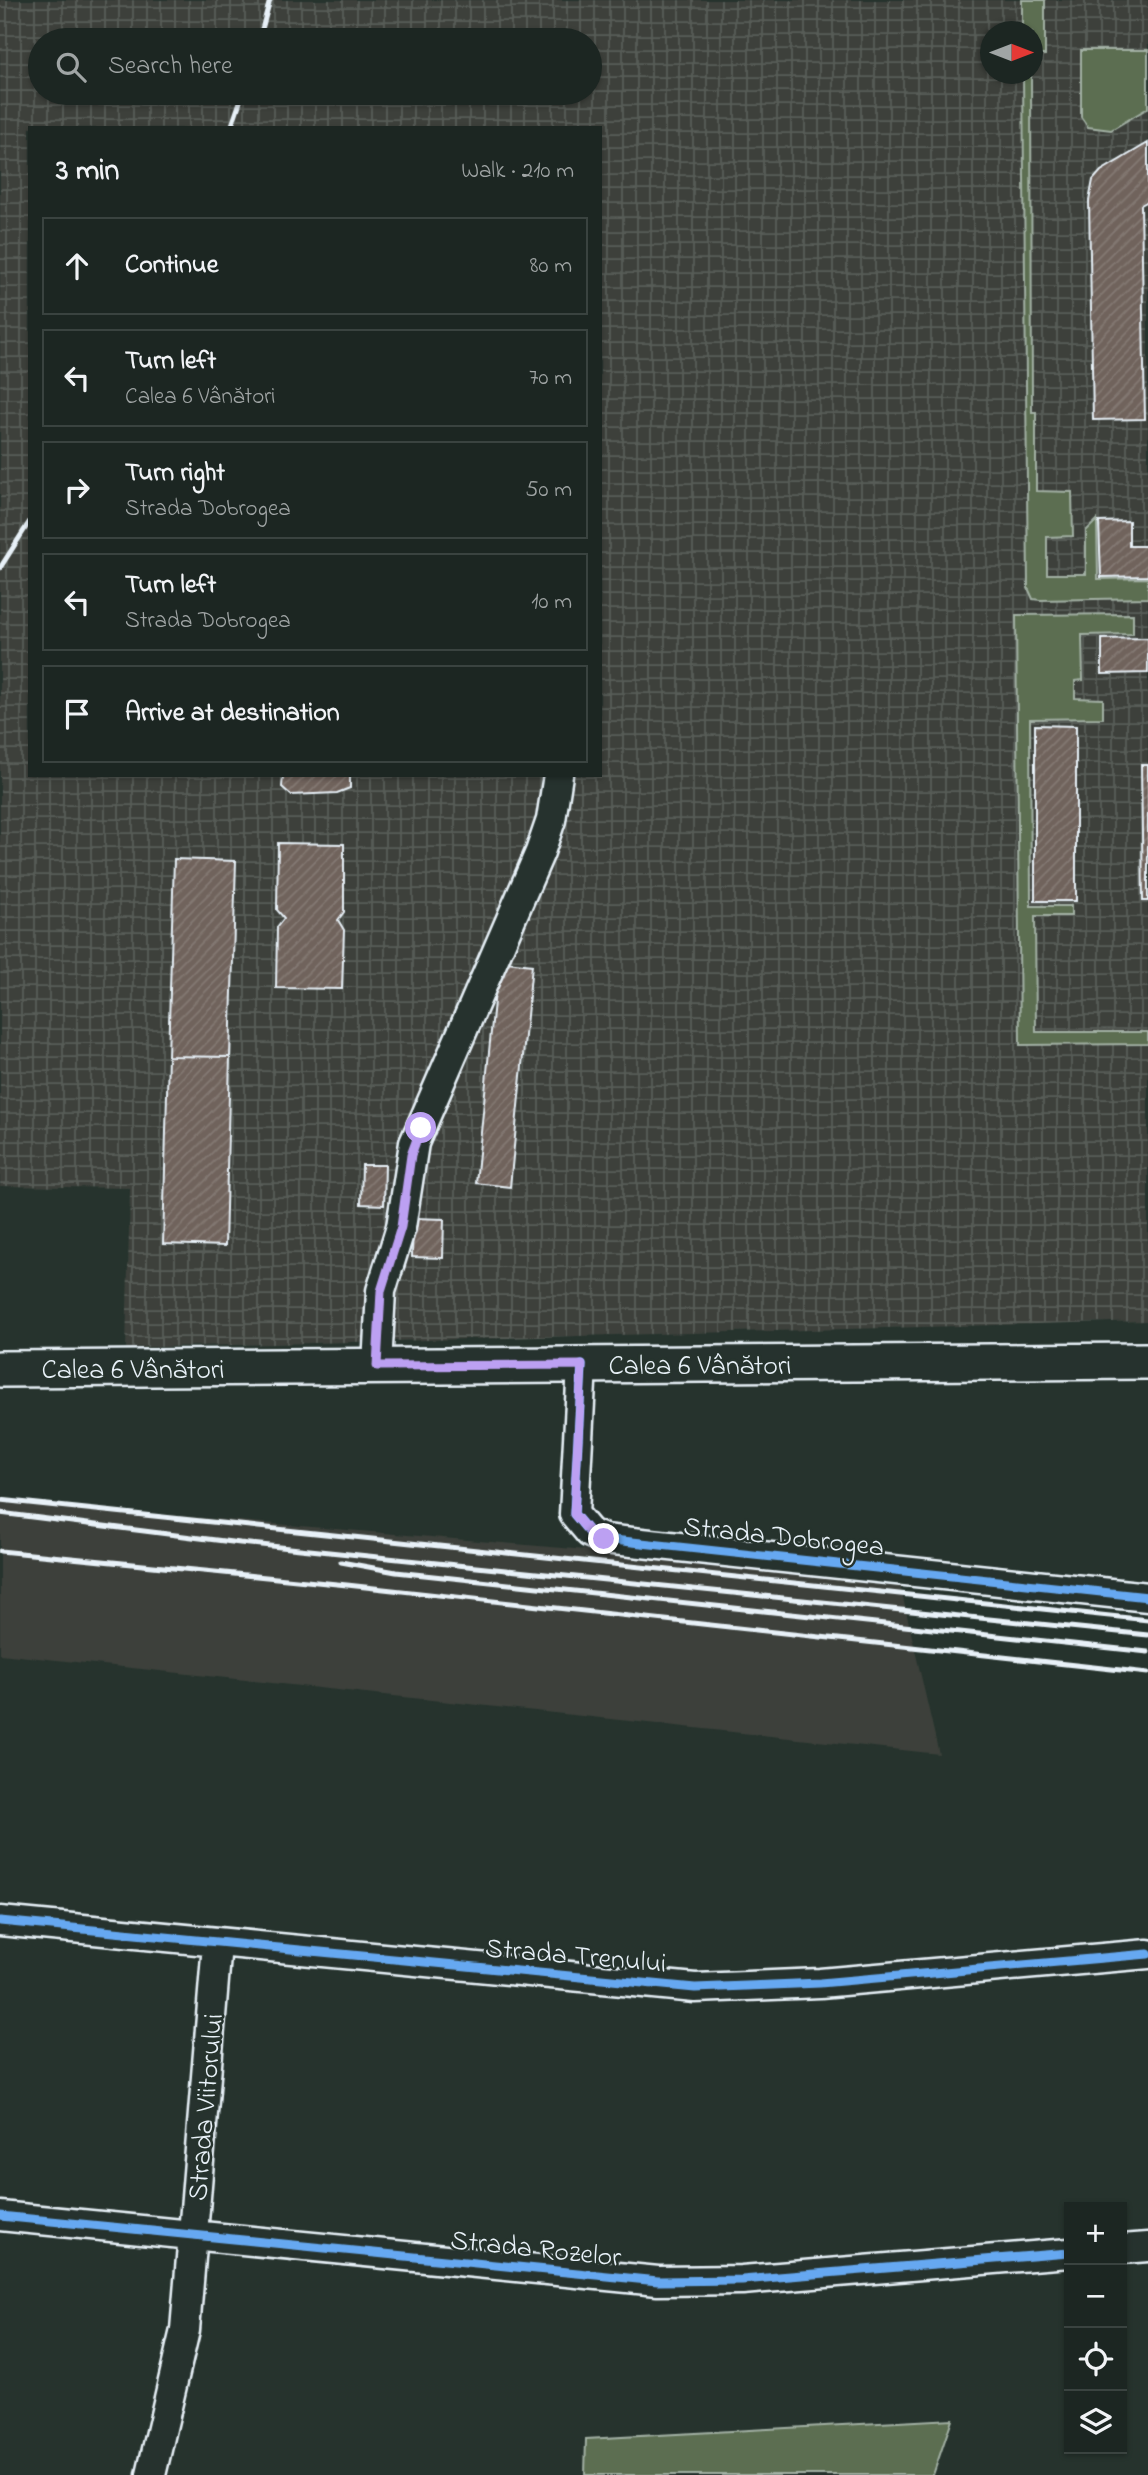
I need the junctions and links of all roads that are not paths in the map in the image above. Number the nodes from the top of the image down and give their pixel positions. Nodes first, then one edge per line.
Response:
1 (558, 777) edge
2 (1148, 1361) edge
3 (582, 1365) junction
4 (377, 1366) junction
5 (0, 1369) edge
6 (1148, 1597) edge
7 (0, 1921) edge
8 (217, 1944) junction
9 (1148, 1954) edge
10 (0, 2216) edge
11 (194, 2235) junction
12 (1148, 2247) edge
13 (1127, 2249) edge
14 (1064, 2253) edge
15 (151, 2475) edge

1 - 4 street
2 - 3 main road, Calea 6 Vânători
3 - 4 main road, Calea 6 Vânători
3 - 6 street, Strada Dobrogea
4 - 5 main road, Calea 6 Vânători
7 - 8 street, Strada Trenului
8 - 9 street, Strada Trenului
8 - 11 street, Strada Viitorului
10 - 11 street, Strada Rozelor
11 - 14 street, Strada Rozelor
11 - 15 street, Strada Viitorului
12 - 13 street

